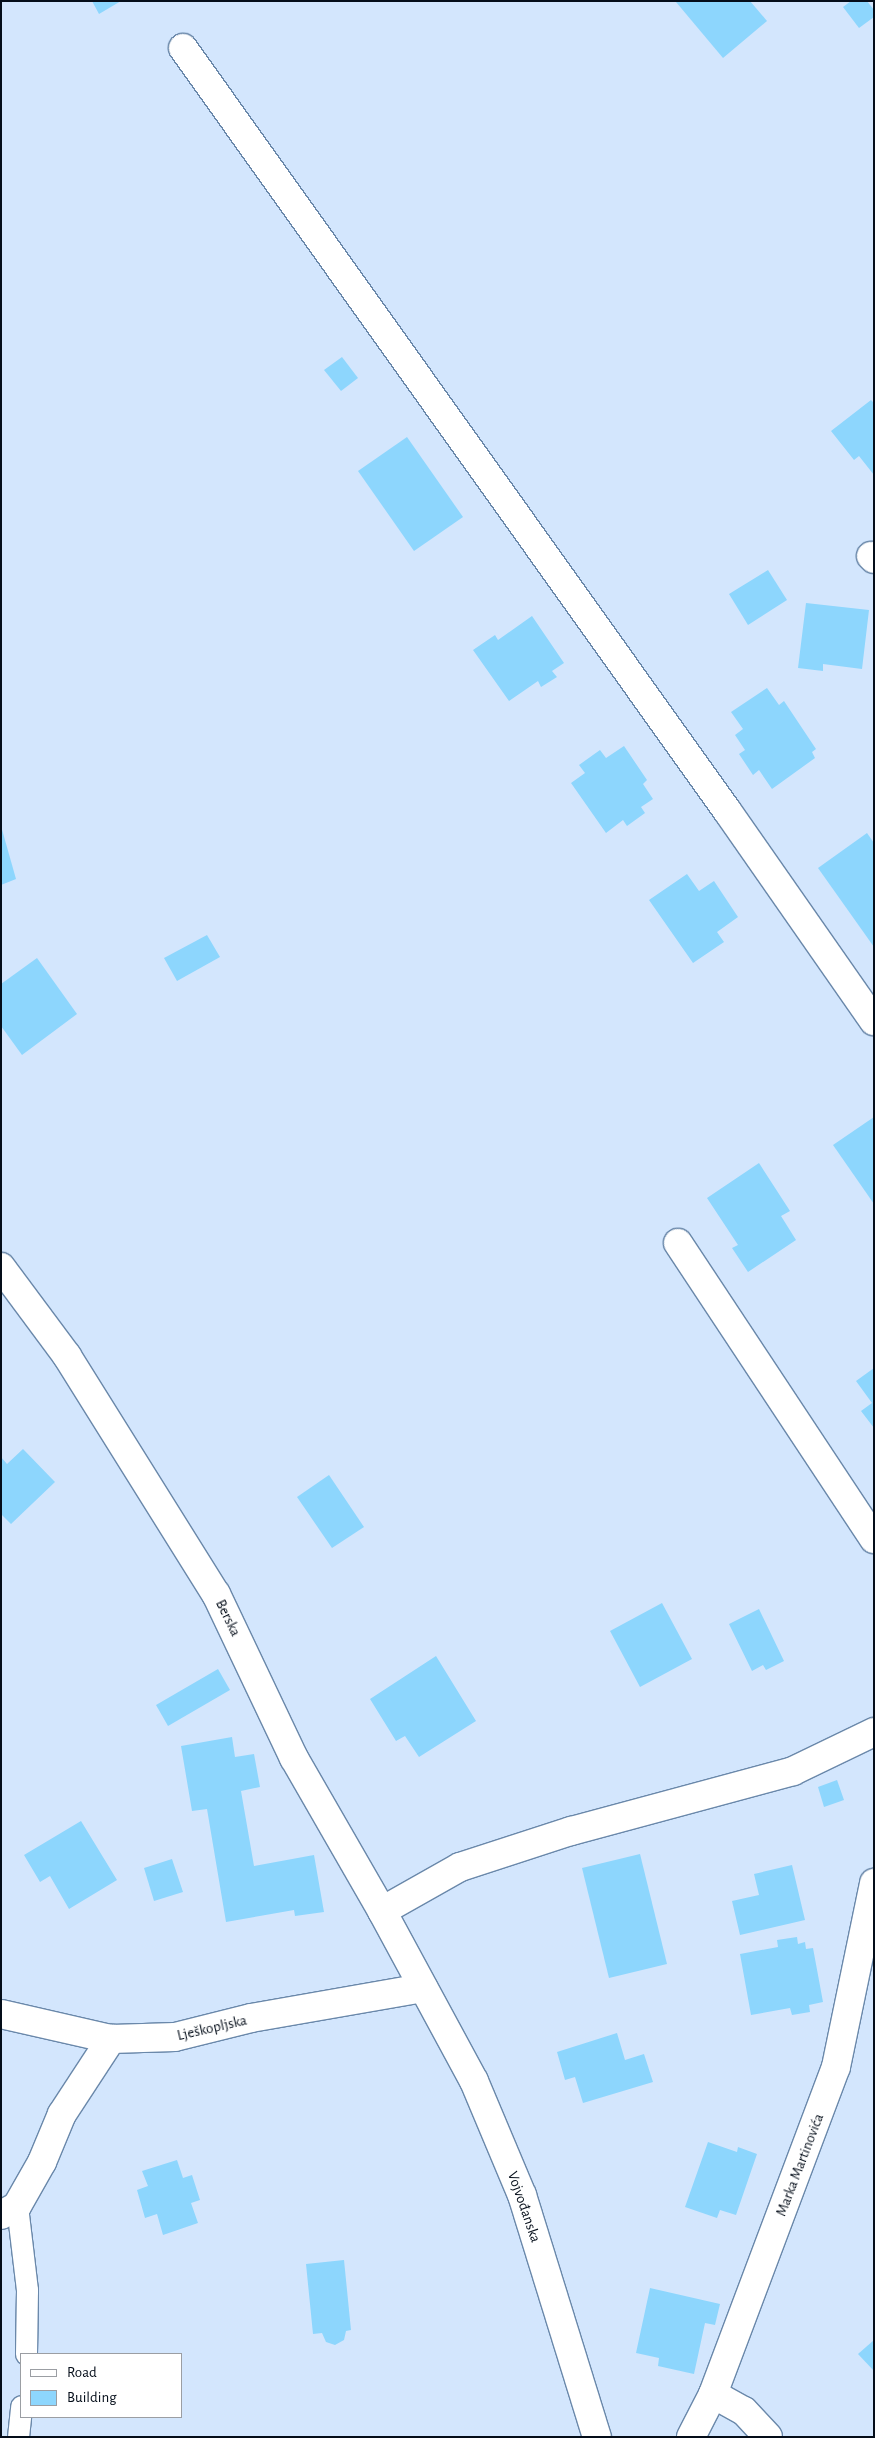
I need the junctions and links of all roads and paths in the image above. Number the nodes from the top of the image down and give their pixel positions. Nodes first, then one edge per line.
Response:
1 (183, 48) dead end
2 (874, 1021) edge
3 (678, 1243) dead end
4 (1, 1267) edge
5 (874, 1539) edge
6 (874, 1732) edge
7 (874, 1883) edge
8 (382, 1911) junction
9 (423, 1988) junction
10 (1, 2014) edge
11 (111, 2039) junction
12 (9, 2211) edge
13 (26, 2353) edge
14 (713, 2394) junction
15 (20, 2416) edge
16 (18, 2437) edge
17 (597, 2437) edge
18 (691, 2437) edge
19 (768, 2437) edge

1 - 2 street
3 - 5 street
4 - 8 street, Berska
6 - 8 street
7 - 14 street, Marka Martinovića
8 - 9 street, Berska
9 - 11 street, Lješkopljska
9 - 17 street, Vojvođanska
10 - 11 street, Lješkopljska
11 - 12 street
12 - 13 lane
14 - 18 street, Marka Martinovića
14 - 19 street
15 - 16 lane

